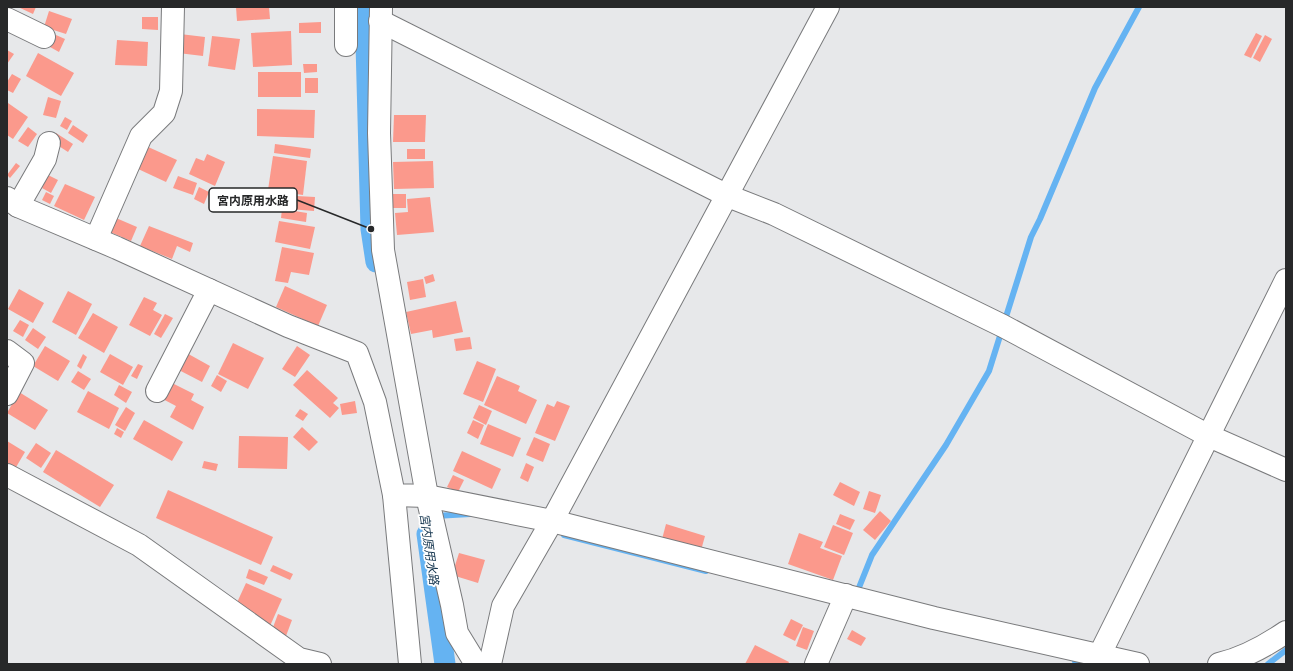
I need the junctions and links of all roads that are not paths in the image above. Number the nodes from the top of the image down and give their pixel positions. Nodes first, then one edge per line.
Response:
1 (173, 7) edge
2 (346, 7) edge
3 (828, 7) edge
4 (381, 14) edge
5 (7, 19) edge
6 (44, 37) dead end
7 (346, 44) dead end
8 (49, 142) dead end
9 (728, 196) junction
10 (12, 202) edge
11 (96, 239) junction
12 (1286, 280) edge
13 (209, 290) junction
14 (7, 351) edge
15 (157, 391) dead end
16 (7, 394) edge
17 (1209, 436) junction
18 (1286, 470) edge
19 (7, 475) edge
20 (394, 495) junction
21 (428, 499) junction
22 (552, 521) junction
23 (852, 597) junction
24 (1286, 632) edge
25 (1099, 656) junction
26 (320, 664) edge
27 (410, 664) edge
28 (476, 664) edge
29 (490, 664) edge
30 (816, 664) edge
31 (1138, 664) edge
32 (1219, 664) edge

1 - 11 street
2 - 7 street
3 - 9 street
4 - 9 street
4 - 21 street
5 - 6 street
8 - 10 street
9 - 17 street
9 - 22 street
10 - 11 street
11 - 13 street
12 - 17 street
13 - 15 street
13 - 20 street
14 - 16 street
17 - 18 street
17 - 25 street
19 - 26 street
20 - 21 street
20 - 27 street
21 - 22 street
21 - 28 street
22 - 23 street
22 - 29 street
23 - 25 street
23 - 30 street
24 - 32 street
25 - 31 street

